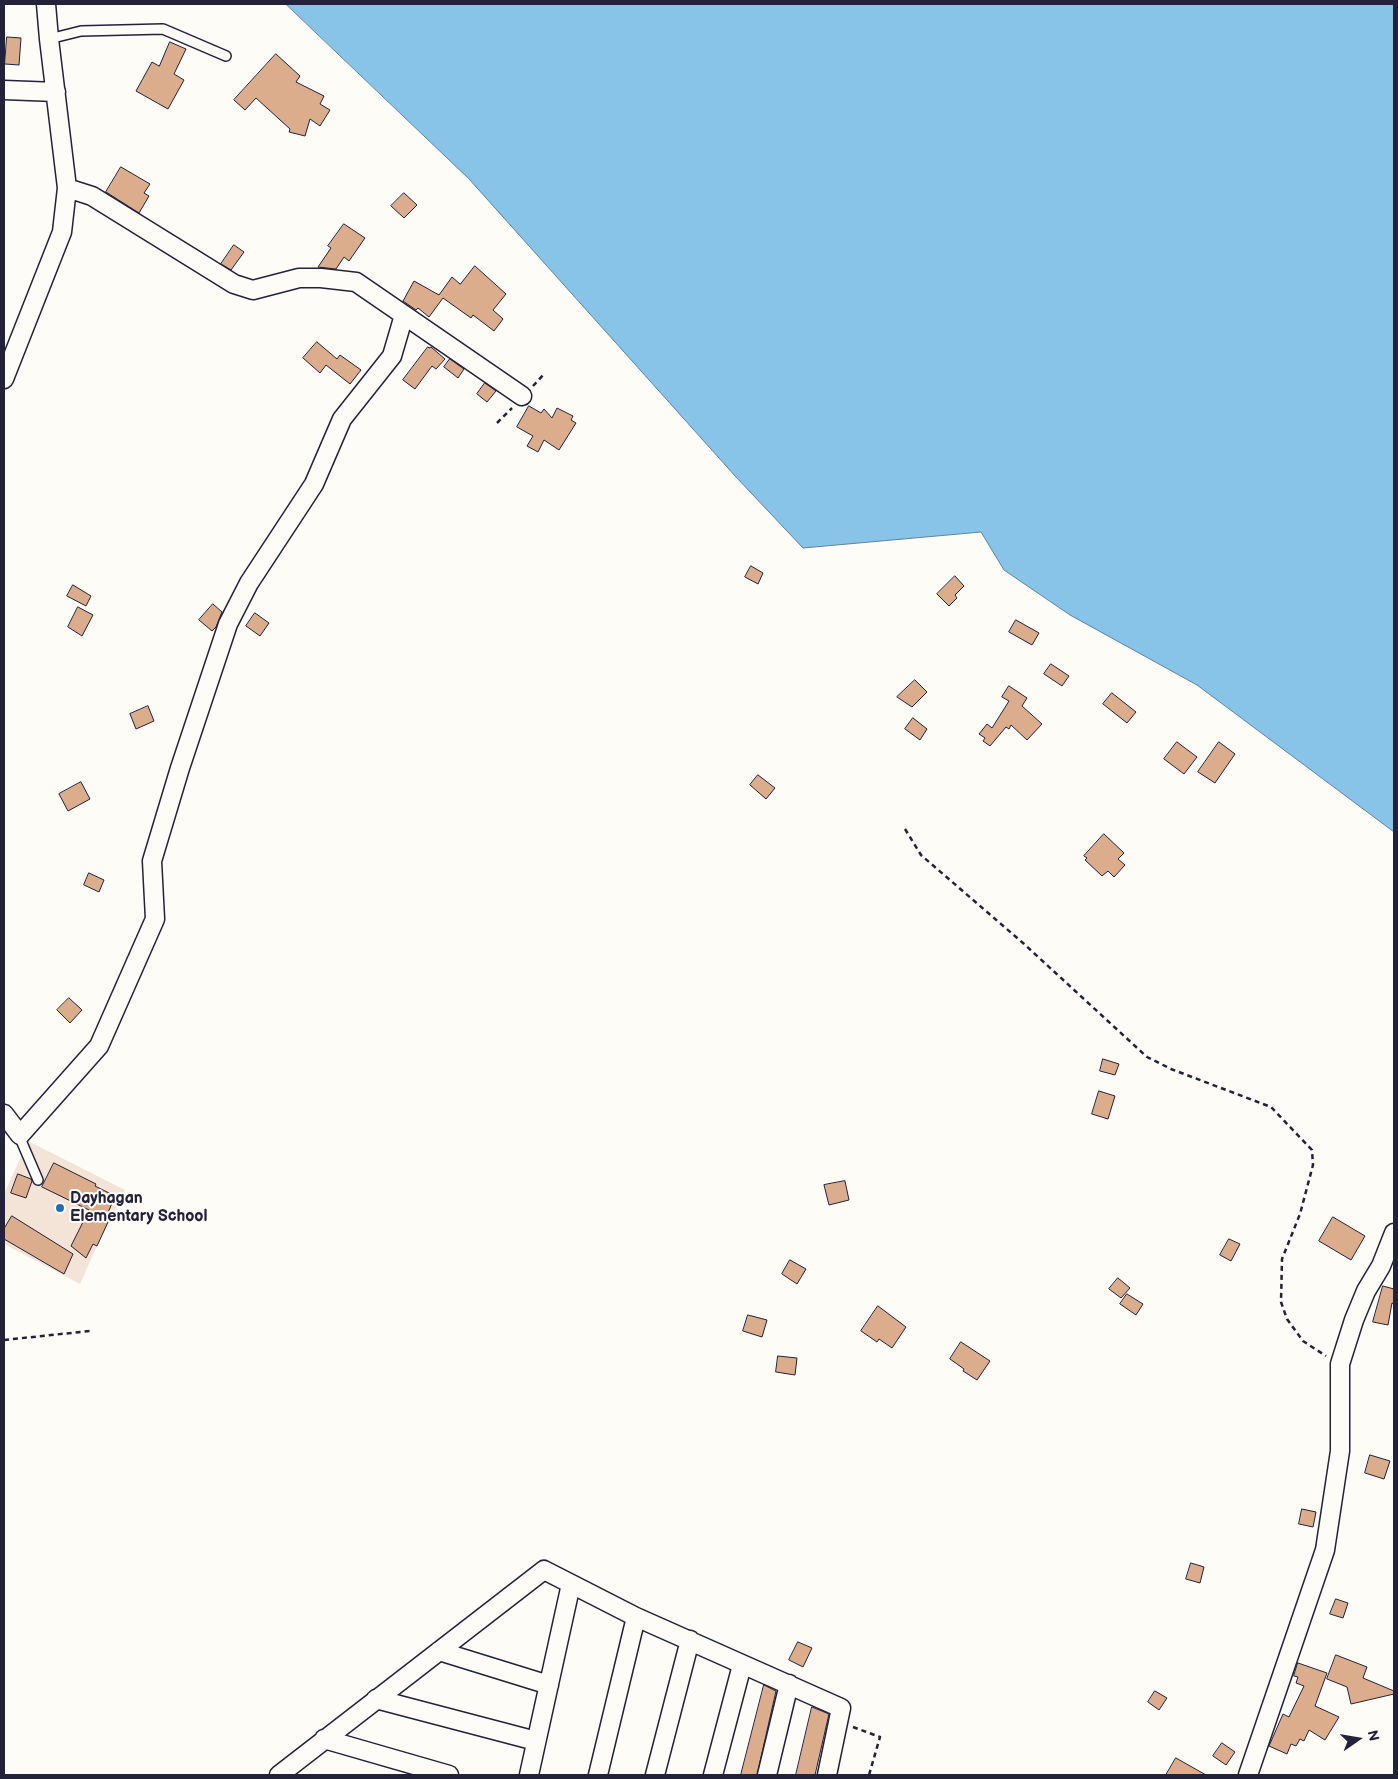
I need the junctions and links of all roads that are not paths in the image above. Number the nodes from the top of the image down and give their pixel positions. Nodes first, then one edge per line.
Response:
1 (46, 4) edge
2 (49, 39) junction
3 (226, 56) dead end
4 (4, 90) edge
5 (56, 92) junction
6 (67, 188) junction
7 (404, 315) junction
8 (4, 379) edge
9 (522, 396) dead end
10 (4, 1114) edge
11 (4, 1127) edge
12 (20, 1137) junction
13 (38, 1180) dead end
14 (1394, 1233) edge
15 (571, 1584) junction
16 (636, 1617) junction
17 (690, 1640) junction
18 (439, 1651) junction
19 (742, 1665) junction
20 (789, 1684) junction
21 (548, 1686) junction
22 (376, 1699) junction
23 (324, 1739) junction
24 (536, 1741) junction
25 (279, 1775) edge
26 (449, 1775) edge
27 (529, 1775) edge
28 (598, 1775) edge
29 (655, 1775) edge
30 (713, 1775) edge
31 (767, 1775) edge
32 (827, 1775) edge
33 (1248, 1775) edge

1 - 2 street
2 - 3 lane
2 - 5 street
4 - 5 street
5 - 6 street
6 - 7 street
6 - 8 street
7 - 9 street
7 - 12 street
10 - 12 street
11 - 12 lane
12 - 13 lane
14 - 33 street
15 - 16 street
15 - 18 street
15 - 21 street
16 - 17 street
16 - 28 street
17 - 19 street
17 - 29 street
18 - 21 street
18 - 22 street
19 - 20 street
19 - 30 street
20 - 31 street
20 - 32 street
21 - 24 street
22 - 23 street
22 - 24 street
23 - 25 street
23 - 26 street
24 - 27 street

